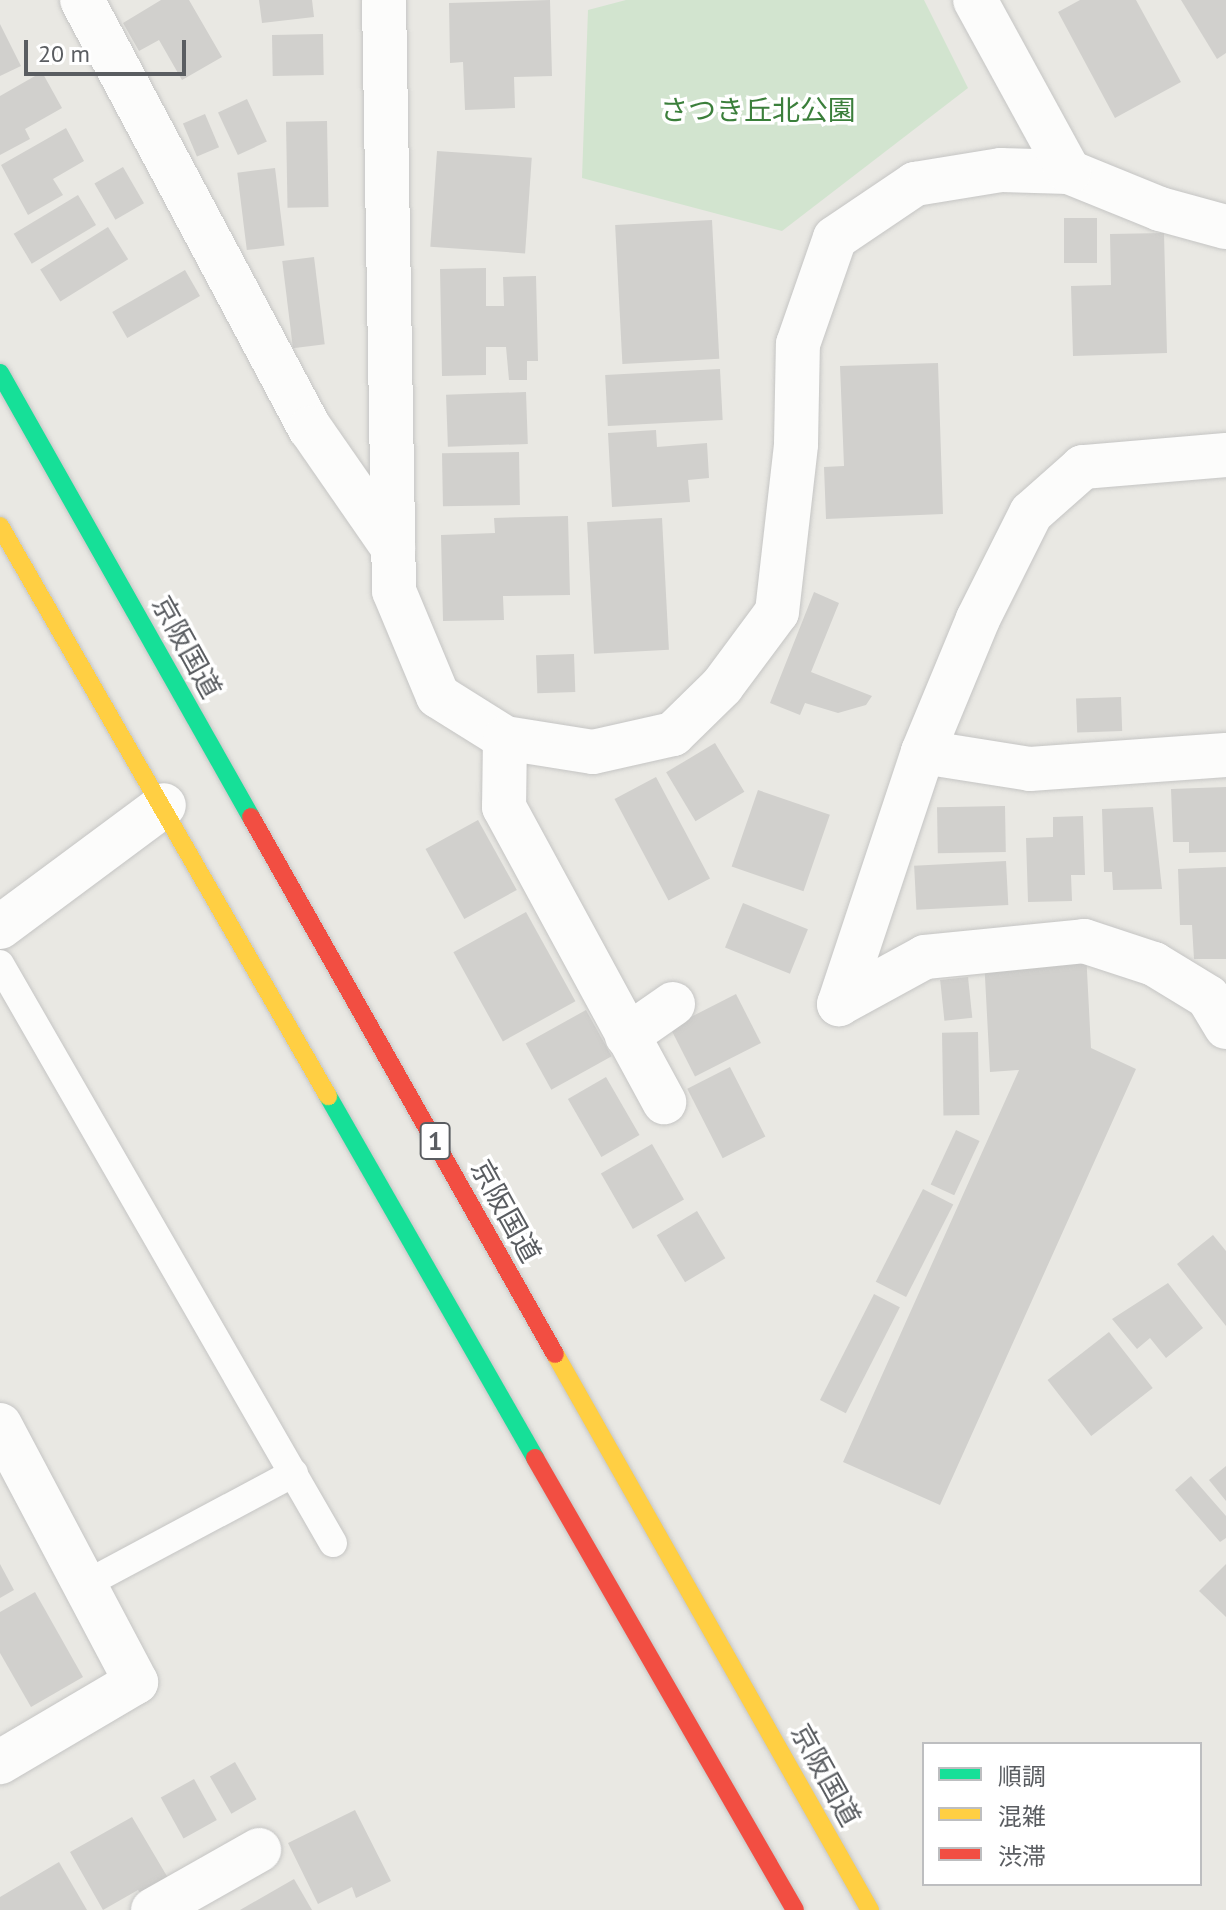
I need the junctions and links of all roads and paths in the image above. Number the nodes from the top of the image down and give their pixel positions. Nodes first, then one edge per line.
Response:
1 (82, 0) edge
2 (384, 0) edge
3 (975, 0) edge
4 (1069, 172) junction
5 (1226, 227) edge
6 (0, 373) edge
7 (1226, 455) edge
8 (0, 526) edge
9 (393, 548) junction
10 (505, 738) junction
11 (923, 752) junction
12 (1226, 755) edge
13 (164, 805) junction
14 (0, 927) edge
15 (0, 964) edge
16 (673, 1004) dead end
17 (1226, 1027) edge
18 (627, 1036) junction
19 (664, 1102) dead end
20 (0, 1425) edge
21 (294, 1473) junction
22 (333, 1543) dead end
23 (84, 1585) junction
24 (0, 1762) edge
25 (259, 1850) dead end
26 (153, 1910) edge
27 (795, 1910) edge
28 (870, 1910) edge

1 - 9 street
2 - 9 street
3 - 4 street
4 - 5 street
4 - 10 street
6 - 28 highway, 京阪国道 / 1
7 - 11 street
8 - 13 highway
9 - 10 street
10 - 18 street
11 - 12 street
11 - 17 street
13 - 14 street
13 - 27 highway
15 - 21 lane
16 - 18 street
18 - 19 street
20 - 23 street
21 - 22 lane
21 - 23 lane
23 - 24 street
25 - 26 street

